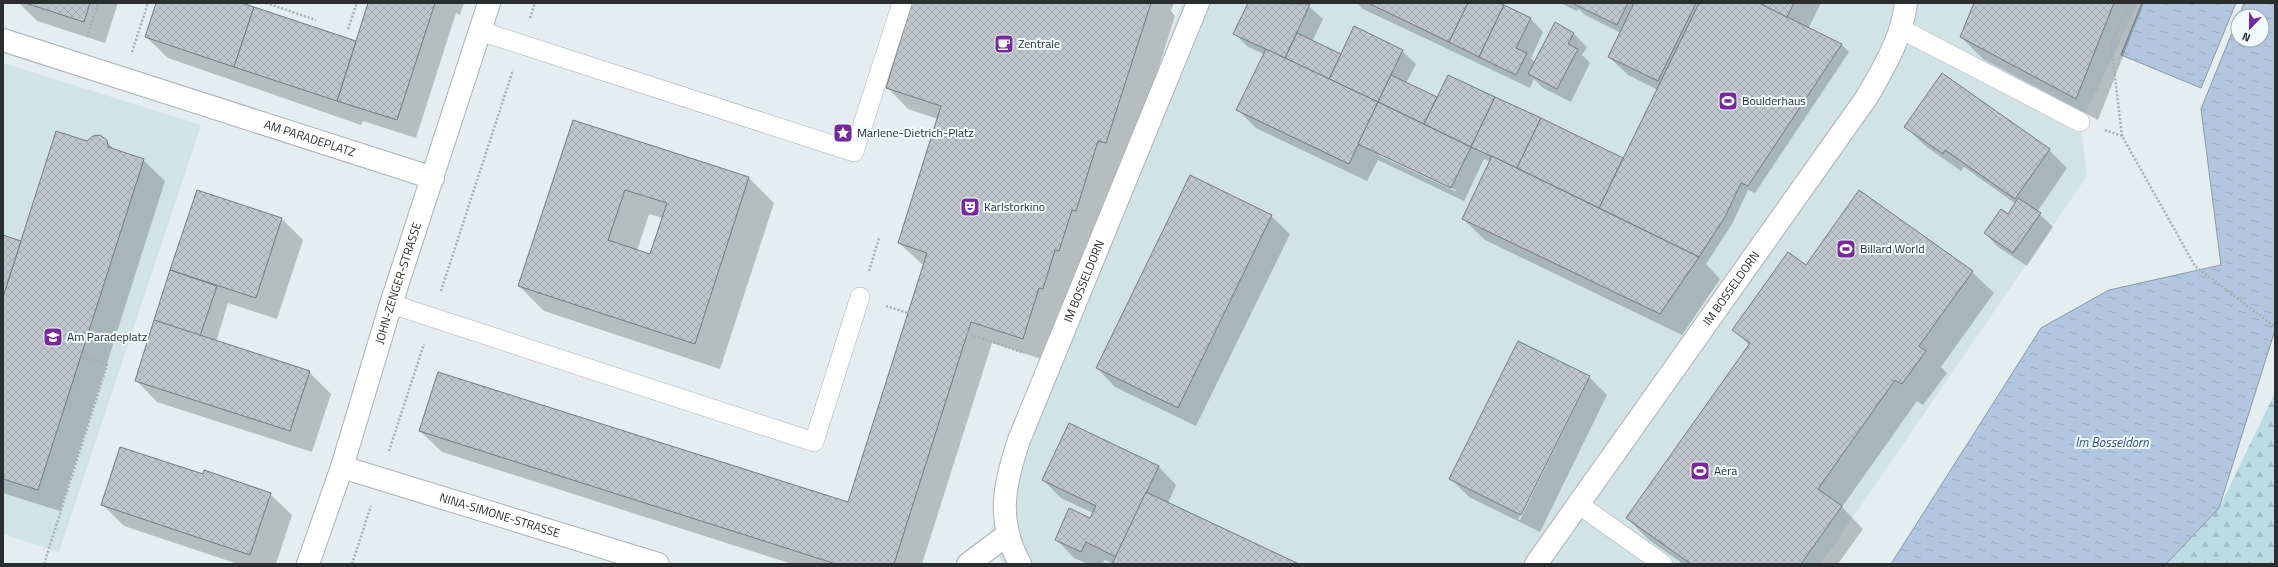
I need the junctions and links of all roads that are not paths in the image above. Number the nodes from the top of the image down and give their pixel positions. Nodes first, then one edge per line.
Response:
1 (489, 3) edge
2 (902, 3) edge
3 (1198, 3) edge
4 (1907, 11) edge
5 (480, 31) junction
6 (3, 40) edge
7 (2080, 122) road end
8 (433, 178) junction
9 (860, 297) dead end
10 (391, 304) junction
11 (342, 467) junction
12 (1578, 504) junction
13 (1008, 534) junction
14 (308, 564) edge
15 (658, 564) edge
16 (968, 564) edge
17 (1020, 564) edge
18 (1536, 564) edge
19 (1663, 564) edge

1 - 5 street, JOHN-ZENGER-STRASSE
2 - 5 lane
3 - 13 street, IM BOSSELDORN
4 - 7 lane
4 - 12 street, IM BOSSELDORN
5 - 8 street, JOHN-ZENGER-STRASSE
6 - 8 street, AM PARADEPLATZ
8 - 10 street, JOHN-ZENGER-STRASSE
9 - 10 lane
10 - 11 street, JOHN-ZENGER-STRASSE
11 - 14 street, JOHN-ZENGER-STRASSE
11 - 15 street, NINA-SIMONE-STRASSE
12 - 18 street, IM BOSSELDORN
12 - 19 lane
13 - 16 street
13 - 17 street, IM BOSSELDORN

